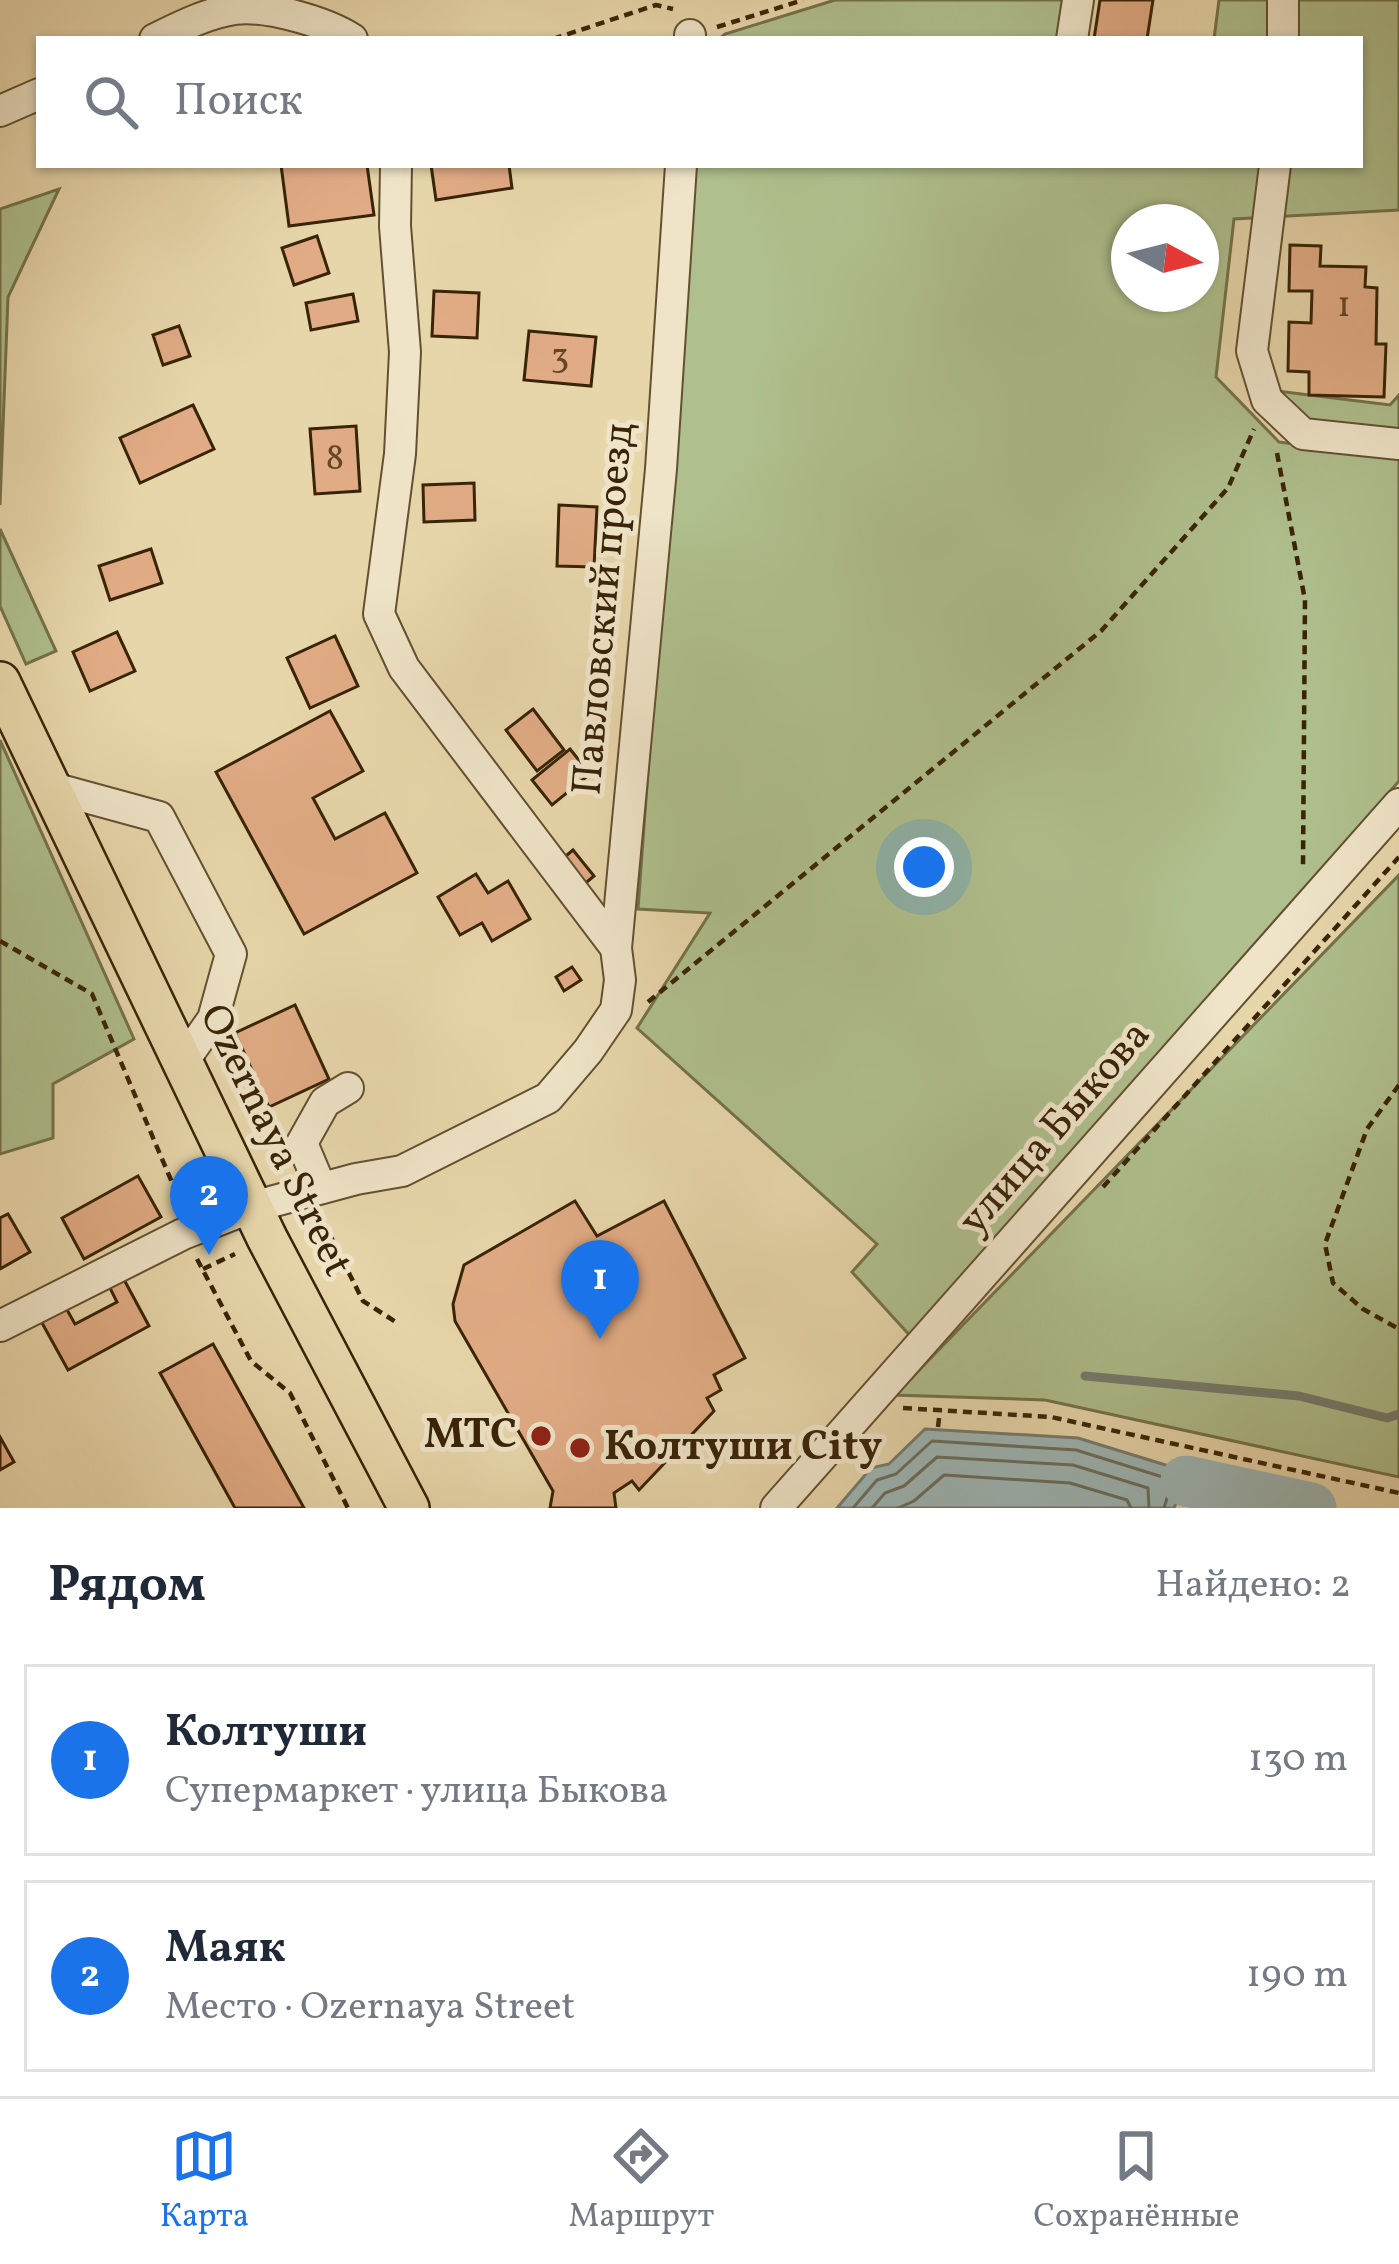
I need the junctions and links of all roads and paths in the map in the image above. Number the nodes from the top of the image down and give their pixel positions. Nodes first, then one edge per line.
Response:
1 (803, 0) edge
2 (1078, 0) edge
3 (1283, 0) edge
4 (247, 5) edge
5 (695, 35) edge
6 (161, 36) edge
7 (348, 36) edge
8 (562, 36) edge
9 (1072, 36) edge
10 (1283, 36) edge
11 (36, 95) edge
12 (0, 111) edge
13 (396, 168) edge
14 (681, 168) edge
15 (1275, 168) edge
16 (1267, 400) junction
17 (1399, 444) edge
18 (0, 682) edge
19 (49, 787) junction
20 (1399, 803) edge
21 (1399, 857) edge
22 (1303, 913) junction
23 (1325, 938) dead end
24 (0, 941) edge
25 (616, 947) junction
26 (643, 1006) dead end
27 (182, 1063) junction
28 (1399, 1085) edge
29 (348, 1088) dead end
30 (321, 1188) junction
31 (1102, 1189) dead end
32 (252, 1207) junction
33 (188, 1232) junction
34 (0, 1326) edge
35 (1399, 1328) edge
36 (910, 1401) dead end
37 (868, 1406) junction
38 (902, 1408) junction
39 (940, 1410) junction
40 (938, 1427) dead end
41 (1399, 1492) edge
42 (348, 1508) edge
43 (409, 1508) edge
44 (776, 1508) edge

1 - 5 path
2 - 9 street
3 - 10 street
4 - 6 street
4 - 7 street
5 - 8 path
11 - 12 street
13 - 25 street
14 - 25 street, Павловский проезд
15 - 16 street
16 - 17 street
16 - 22 path
16 - 26 path
18 - 19 main road, Ozernaya Street
19 - 27 main road, Ozernaya Street
19 - 27 street
20 - 22 street, улица Быкова
21 - 31 path
22 - 23 path
22 - 37 street, улица Быкова
24 - 33 path
25 - 30 street, Павловский проезд
27 - 32 main road, Ozernaya Street
28 - 35 path
29 - 30 street
30 - 32 street, Павловский проезд
32 - 33 street, Павловский проезд
32 - 43 main road, Ozernaya Street
33 - 34 street, Павловский проезд
33 - 42 path
36 - 38 path
37 - 38 path
37 - 44 street, улица Быкова
38 - 39 path
39 - 40 path
39 - 41 path

